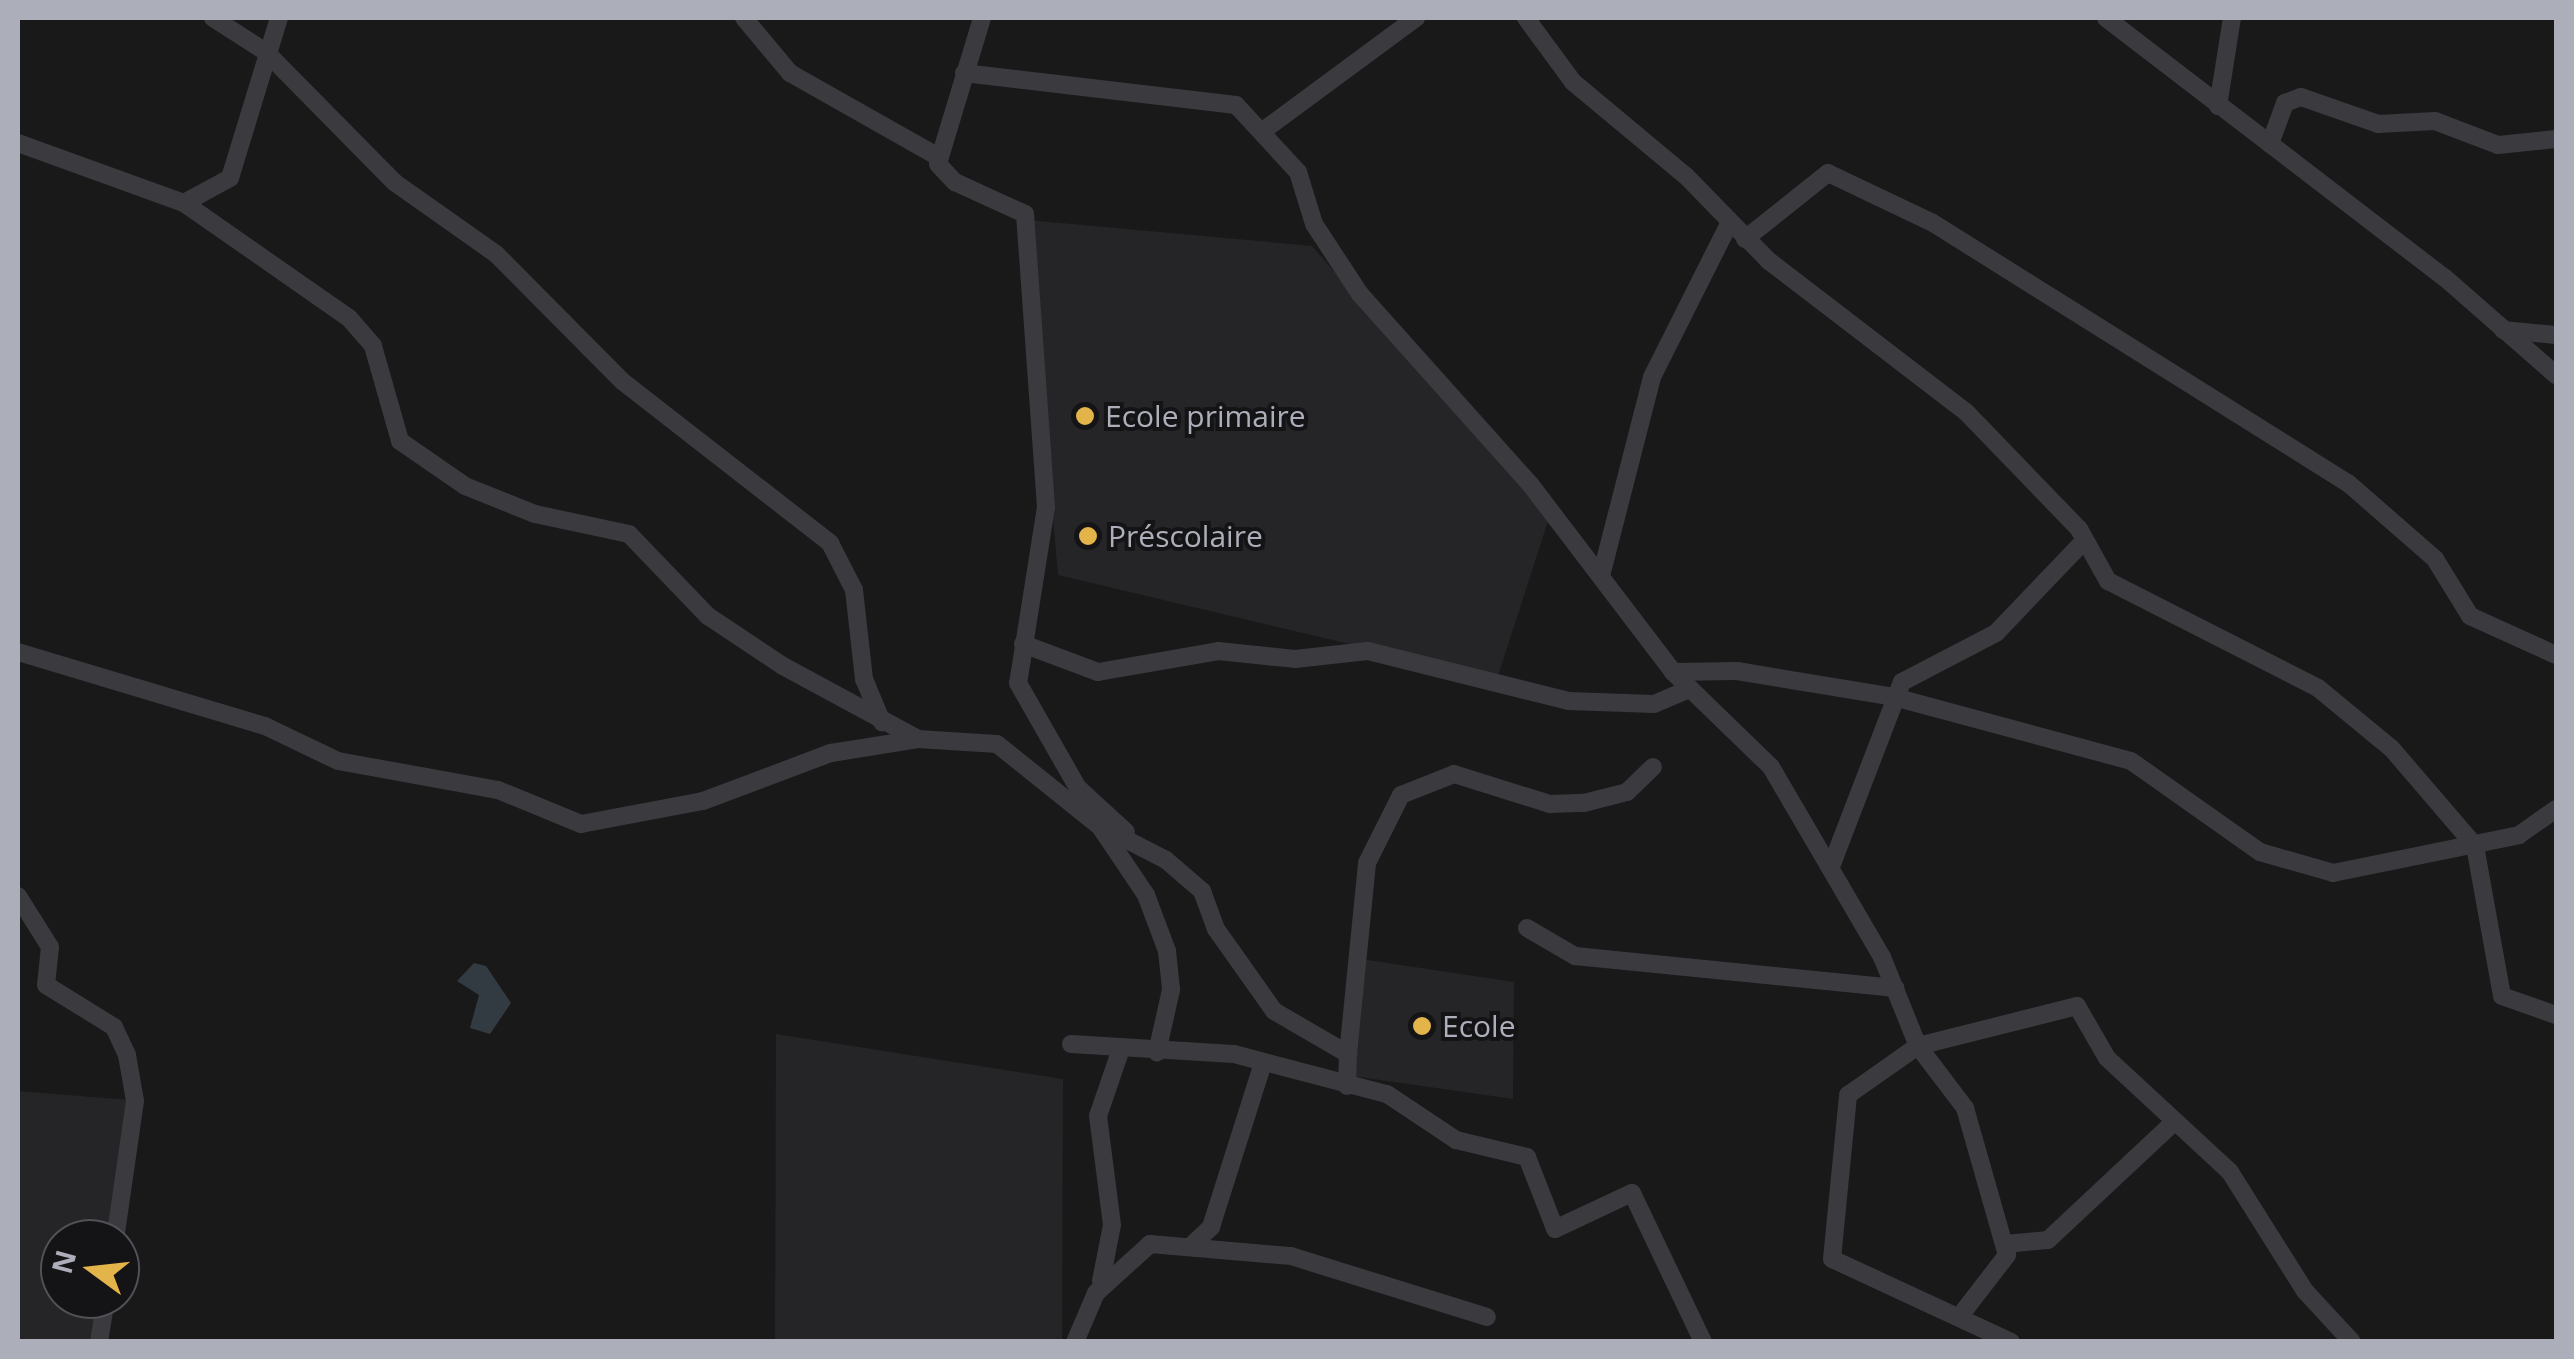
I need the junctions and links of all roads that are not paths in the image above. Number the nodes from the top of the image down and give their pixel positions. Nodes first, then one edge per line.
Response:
1 (213, 18) edge
2 (279, 18) edge
3 (744, 18) edge
4 (982, 18) edge
5 (1416, 18) edge
6 (1526, 18) edge
7 (2106, 18) edge
8 (2232, 18) edge
9 (266, 52) junction
10 (964, 72) junction
11 (2218, 106) junction
12 (1264, 130) junction
13 (2556, 139) edge
14 (18, 143) edge
15 (2270, 144) junction
16 (940, 158) junction
17 (184, 203) junction
18 (1729, 224) junction
19 (1745, 239) junction
20 (2504, 330) junction
21 (2556, 335) edge
22 (2556, 375) edge
23 (2082, 543) junction
24 (1602, 572) junction
25 (1023, 644) junction
26 (18, 652) edge
27 (2556, 655) edge
28 (1673, 672) junction
29 (1685, 691) junction
30 (1894, 697) junction
31 (882, 723) junction
32 (918, 738) junction
33 (1653, 767) dead end
34 (2556, 810) edge
35 (1098, 825) junction
36 (1139, 844) junction
37 (2476, 846) junction
38 (1832, 864) junction
39 (18, 896) edge
40 (1527, 928) dead end
41 (1895, 988) junction
42 (2556, 1016) edge
43 (1070, 1044) dead end
44 (1918, 1046) junction
45 (1121, 1049) junction
46 (1157, 1052) junction
47 (1348, 1054) junction
48 (1263, 1062) junction
49 (1347, 1086) junction
50 (2173, 1123) junction
51 (118, 1219) edge
52 (1193, 1244) junction
53 (2005, 1244) junction
54 (1096, 1293) junction
55 (1487, 1317) dead end
56 (1959, 1317) junction
57 (1075, 1342) edge
58 (1703, 1342) edge
59 (2011, 1342) edge
60 (2352, 1342) edge

1 - 9 street
2 - 9 street
3 - 16 street
4 - 10 street
5 - 12 street
6 - 18 street
7 - 11 street
8 - 11 street
9 - 17 street
9 - 31 street
10 - 12 street
10 - 16 street
11 - 15 street
12 - 24 street
13 - 15 street
14 - 17 street
15 - 20 street
16 - 25 street
17 - 31 street
18 - 19 street
18 - 24 street
19 - 23 street
19 - 27 street
20 - 21 street
20 - 22 street
23 - 30 street
23 - 37 street
24 - 28 street
25 - 29 street
25 - 36 street
26 - 32 street
28 - 29 street
28 - 30 street
29 - 38 street
30 - 37 street
30 - 38 street
31 - 32 street
32 - 35 street
33 - 47 street
34 - 37 street
35 - 36 street
35 - 46 street
36 - 47 street
37 - 42 street
38 - 41 street
39 - 51 street
40 - 41 street
41 - 44 street
43 - 45 street
44 - 50 street
44 - 53 street
44 - 56 street
45 - 46 street
45 - 54 street
46 - 48 street
47 - 49 street
48 - 49 street
48 - 52 street
49 - 58 street
50 - 53 street
50 - 60 street
52 - 54 street
52 - 55 street
53 - 56 street
54 - 57 street
56 - 59 street

